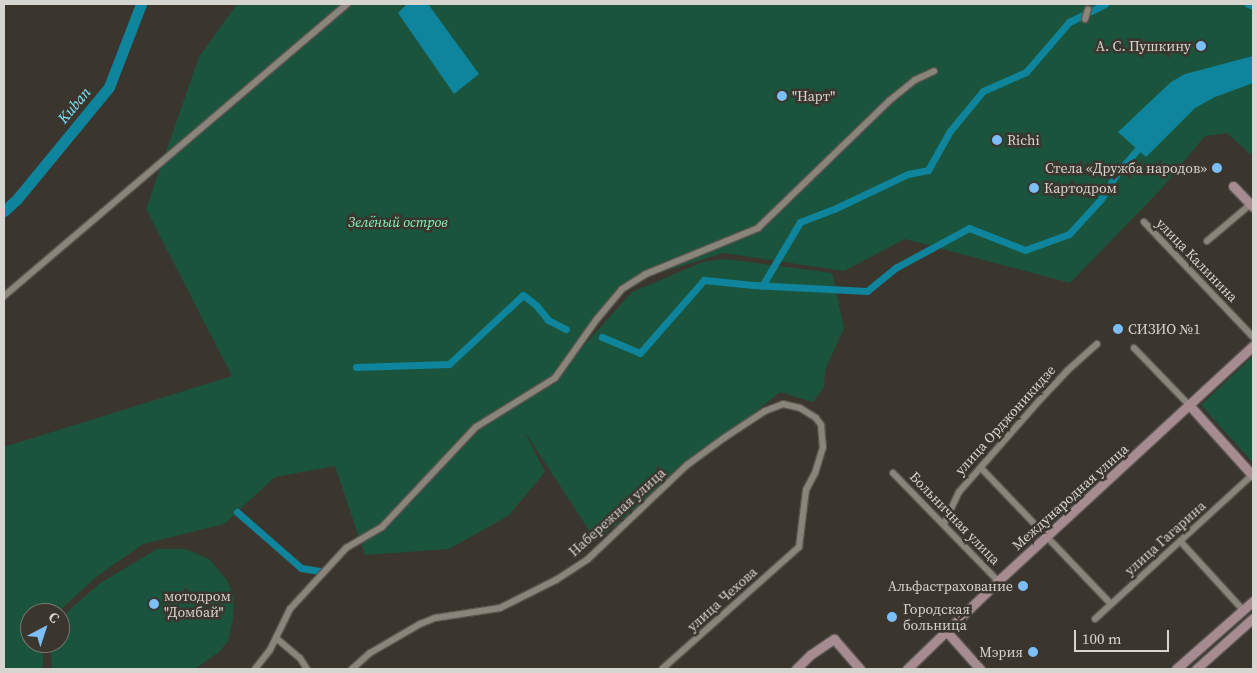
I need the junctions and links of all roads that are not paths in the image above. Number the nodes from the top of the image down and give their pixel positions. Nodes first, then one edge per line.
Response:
1 (347, 4) edge
2 (1088, 9) dead end
3 (1084, 19) dead end
4 (934, 71) dead end
5 (1232, 186) dead end
6 (1252, 205) edge
7 (1144, 222) dead end
8 (1207, 241) dead end
9 (4, 296) edge
10 (1253, 337) edge
11 (1098, 344) dead end
12 (1253, 346) edge
13 (1134, 348) dead end
14 (783, 404) joint
15 (1190, 406) junction
16 (981, 468) junction
17 (893, 473) dead end
18 (1253, 475) edge
19 (944, 524) junction
20 (1046, 537) junction
21 (1181, 542) junction
22 (998, 581) junction
23 (1253, 601) edge
24 (1111, 604) junction
25 (1243, 610) junction
26 (1095, 619) dead end
27 (1253, 619) edge
28 (947, 632) junction
29 (276, 638) junction
30 (255, 669) edge
31 (307, 669) edge
32 (352, 669) edge
33 (662, 669) edge
34 (796, 669) edge
35 (860, 669) edge
36 (907, 669) edge
37 (980, 669) edge
38 (1176, 669) edge
39 (1196, 669) edge

1 - 9 street
2 - 3 street
4 - 29 street
5 - 6 main road
6 - 8 street
7 - 10 street, улица Калинина
11 - 16 street, улица Орджоникидзе
12 - 15 main road, Международная улица
13 - 15 street
14 - 32 street, Набережная улица
14 - 33 street, улица Чехова
15 - 18 main road
15 - 20 main road, Международная улица
16 - 19 street, улица Орджоникидзе
16 - 20 street
17 - 19 street, Больничная улица
18 - 21 street, улица Гагарина
19 - 22 street, Больничная улица
20 - 22 main road, Международная улица
20 - 24 street
21 - 24 street, улица Гагарина
21 - 25 street
22 - 28 main road, Международная улица
23 - 25 main road
24 - 26 street, улица Гагарина
25 - 38 main road
27 - 39 main road
28 - 36 main road, Международная улица
28 - 37 main road
29 - 30 street
29 - 31 street
34 - 35 main road

